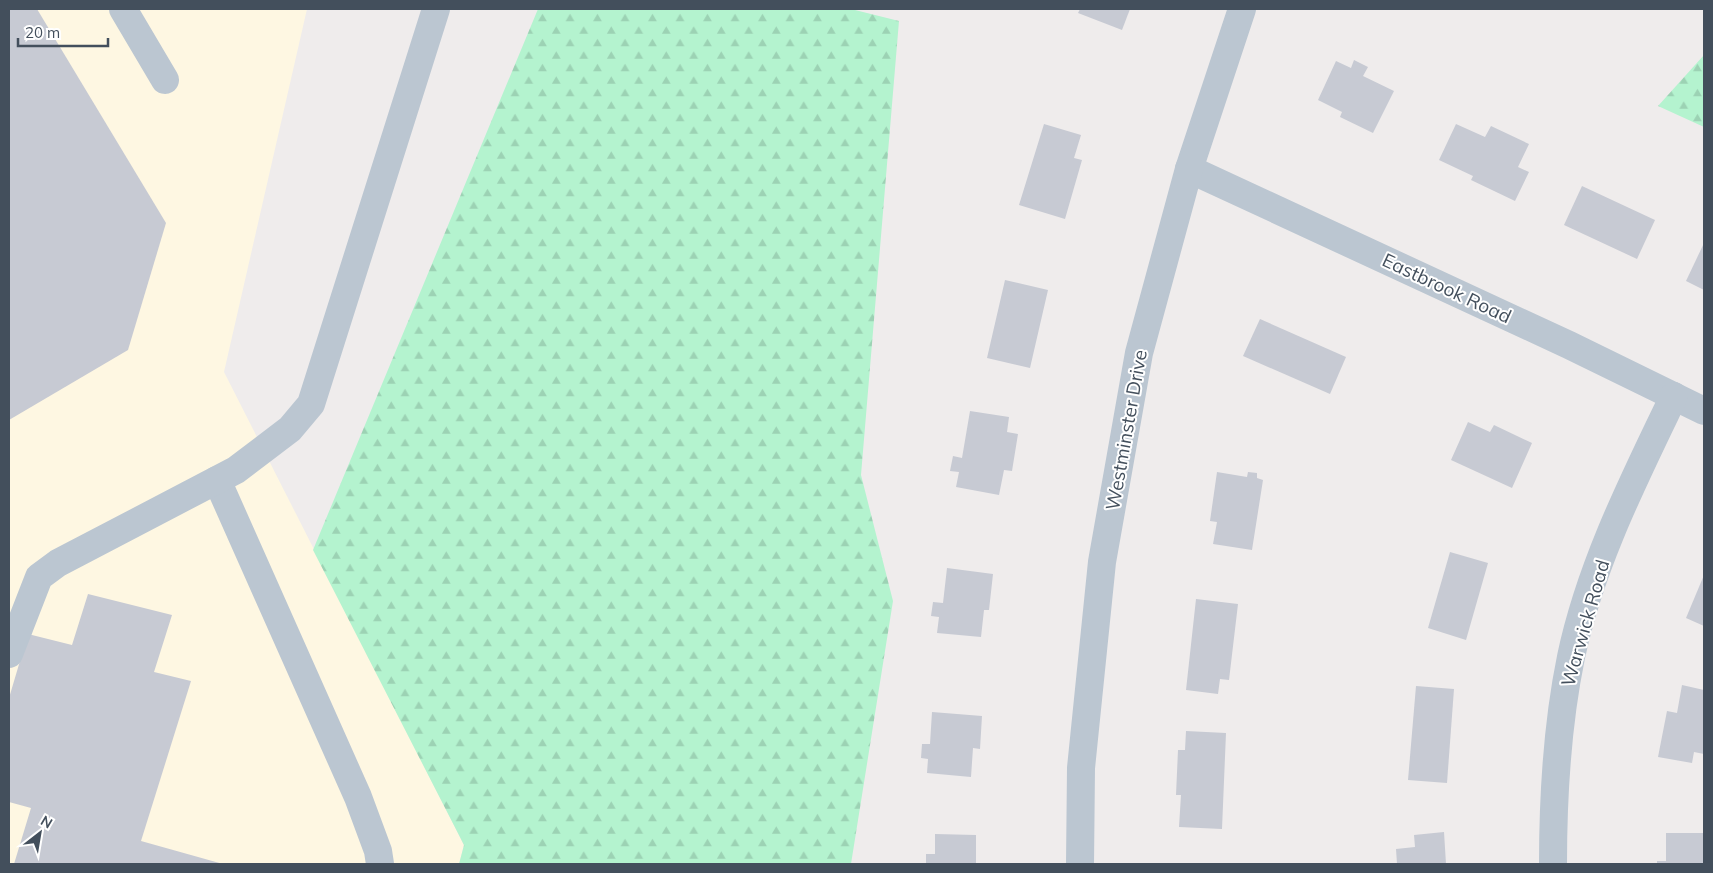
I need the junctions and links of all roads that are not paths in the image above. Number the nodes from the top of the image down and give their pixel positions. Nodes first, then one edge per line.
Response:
1 (123, 9) edge
2 (436, 9) edge
3 (1242, 9) edge
4 (165, 80) dead end
5 (1189, 169) junction
6 (1674, 396) junction
7 (1704, 411) edge
8 (217, 480) junction
9 (9, 654) edge
10 (380, 864) edge
11 (1080, 864) edge
12 (1553, 864) edge

1 - 4 street
2 - 8 street
3 - 5 street, Westminster Drive
5 - 6 street, Eastbrook Road
5 - 11 street, Westminster Drive
6 - 7 street, Eastbrook Road
6 - 12 street, Warwick Road
8 - 9 street
8 - 10 street

